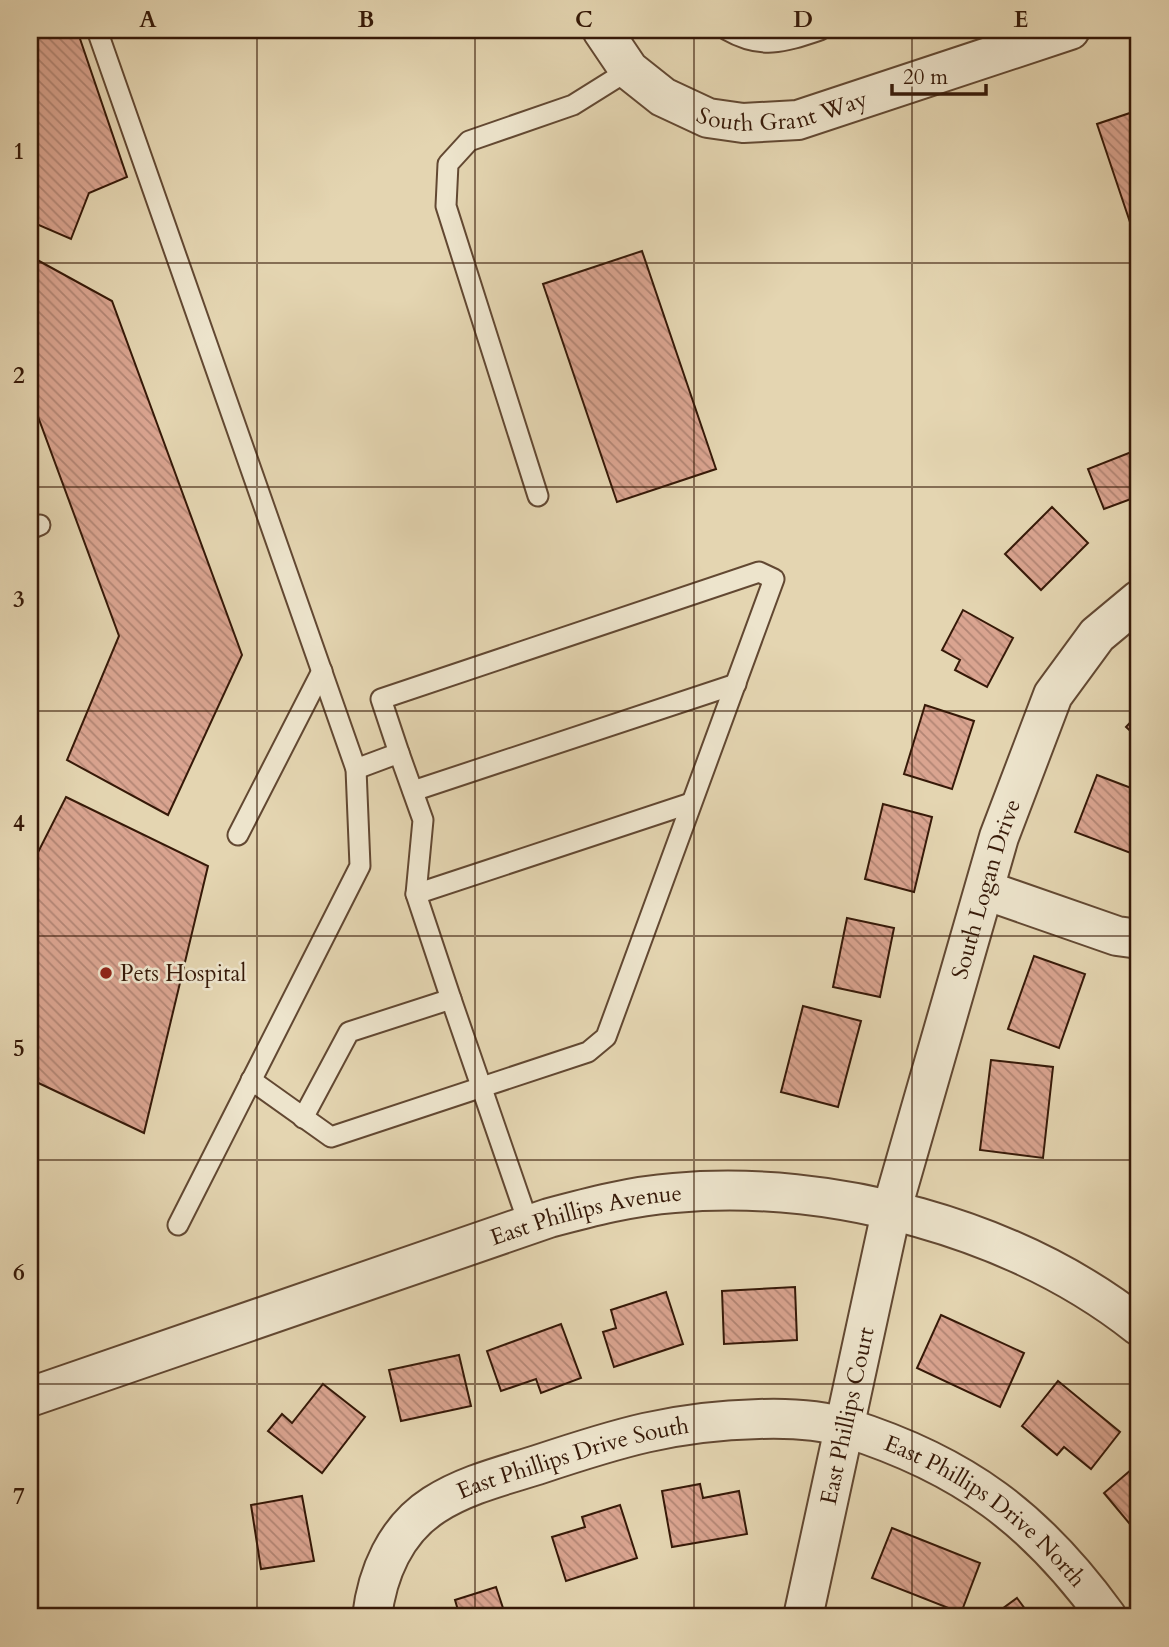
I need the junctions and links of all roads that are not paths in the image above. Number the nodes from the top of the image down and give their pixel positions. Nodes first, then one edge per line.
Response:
1 (97, 30) edge
2 (602, 30) edge
3 (727, 30) edge
4 (820, 30) edge
5 (1070, 30) edge
6 (629, 70) junction
7 (538, 496) dead end
8 (1139, 600) edge
9 (322, 671) junction
10 (736, 684) junction
11 (400, 753) junction
12 (356, 769) junction
13 (413, 791) junction
14 (691, 803) junction
15 (237, 835) dead end
16 (985, 890) junction
17 (416, 894) junction
18 (1139, 939) edge
19 (451, 999) junction
20 (251, 1080) junction
21 (482, 1087) junction
22 (303, 1118) junction
23 (891, 1212) junction
24 (178, 1225) dead end
25 (529, 1225) junction
26 (1139, 1326) edge
27 (30, 1397) edge
28 (846, 1428) junction
29 (372, 1617) edge
30 (803, 1617) edge
31 (1107, 1617) edge

1 - 9 lane
2 - 6 street, South Grant Way
3 - 4 lane
5 - 6 street, South Grant Way
6 - 7 lane
8 - 16 street, South Logan Drive
9 - 12 lane
9 - 15 lane
10 - 11 lane
10 - 13 lane
10 - 14 lane
11 - 12 lane
11 - 13 lane
12 - 20 lane
13 - 17 lane
14 - 17 lane
14 - 21 lane
16 - 18 street
16 - 23 street, South Logan Drive
17 - 19 lane
19 - 21 lane
19 - 22 lane
20 - 22 lane
20 - 24 lane
21 - 22 lane
21 - 25 lane
23 - 25 street, East Phillips Avenue
23 - 26 street, East Phillips Avenue
23 - 28 street, East Phillips Court
25 - 27 street, East Phillips Avenue
28 - 29 street, East Phillips Drive South
28 - 30 street, East Phillips Court
28 - 31 street, East Phillips Drive North

